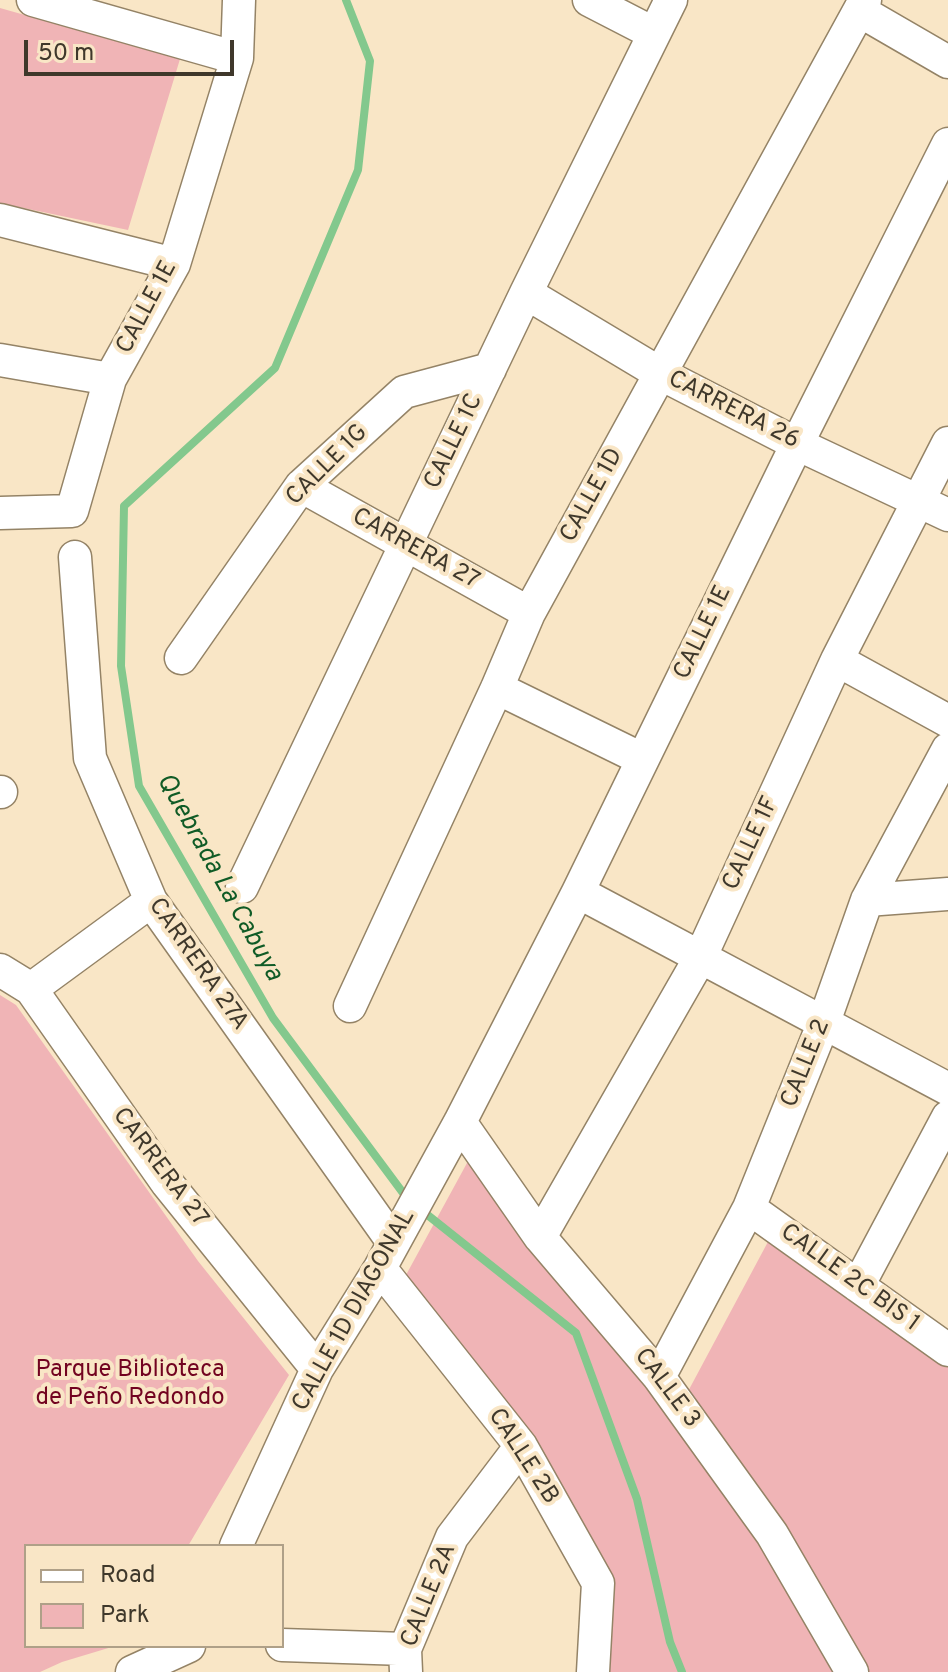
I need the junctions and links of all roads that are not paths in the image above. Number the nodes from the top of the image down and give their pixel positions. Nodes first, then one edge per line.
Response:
1 (33, 0) edge
2 (239, 0) edge
3 (589, 0) edge
4 (671, 0) edge
5 (862, 6) edge
6 (653, 33) junction
7 (237, 58) junction
8 (948, 62) edge
9 (948, 144) edge
10 (0, 220) edge
11 (174, 264) junction
12 (526, 293) junction
13 (0, 360) edge
14 (490, 369) junction
15 (661, 374) junction
16 (110, 379) junction
17 (948, 443) edge
18 (797, 444) junction
19 (301, 486) junction
20 (918, 501) junction
21 (948, 515) edge
22 (1, 516) edge
23 (406, 544) junction
24 (75, 557) dead end
25 (529, 613) junction
26 (181, 658) dead end
27 (837, 660) junction
28 (497, 688) junction
29 (948, 721) edge
30 (948, 749) edge
31 (642, 759) junction
32 (242, 887) dead end
33 (578, 892) junction
34 (948, 894) edge
35 (867, 900) junction
36 (151, 901) junction
37 (700, 958) junction
38 (0, 970) edge
39 (31, 989) junction
40 (350, 1006) dead end
41 (824, 1022) junction
42 (948, 1089) edge
43 (948, 1117) edge
44 (460, 1122) junction
45 (749, 1208) junction
46 (540, 1237) junction
47 (393, 1244) junction
48 (858, 1286) junction
49 (948, 1350) edge
50 (317, 1369) junction
51 (659, 1377) junction
52 (521, 1446) junction
53 (237, 1544) edge
54 (284, 1645) edge
55 (185, 1648) edge
56 (198, 1648) edge
57 (405, 1661) edge
58 (132, 1672) edge
59 (197, 1672) edge
60 (593, 1672) edge
61 (852, 1672) edge

1 - 7 street
2 - 7 street, CALLE 1E
3 - 6 street
4 - 6 street, CALLE 1C
5 - 8 street
5 - 15 street, CALLE 1D
6 - 12 street, CALLE 1C
7 - 11 street, CALLE 1E
9 - 18 street, CALLE 1E
10 - 11 street
11 - 16 street, CALLE 1E
12 - 14 street, CALLE 1C
12 - 15 street, CARRERA 26
13 - 16 street
14 - 19 street, CALLE 1G
14 - 23 street, CALLE 1C
15 - 18 street, CARRERA 26
15 - 25 street, CALLE 1D
16 - 22 street, CALLE 1E
17 - 20 street, CALLE 1F
18 - 20 street, CARRERA 26
18 - 31 street, CALLE 1E
19 - 23 street, CARRERA 27
19 - 26 street, CALLE 1G
20 - 21 street, CARRERA 26
20 - 27 street, CALLE 1F
23 - 25 street, CARRERA 27
23 - 32 street, CALLE 1C
24 - 36 street, CARRERA 27A
25 - 28 street, CALLE 1D
27 - 29 street
27 - 37 street, CALLE 1F
28 - 31 street
28 - 40 street, CALLE 1D
30 - 35 street, CALLE 2
31 - 33 street, CALLE 1E
33 - 37 street
33 - 44 street, CALLE 1E
34 - 35 street
35 - 41 street, CALLE 2
36 - 39 street
36 - 47 street, CARRERA 27A
37 - 41 street
37 - 46 street, CALLE 1F
38 - 39 street, CARRERA 27
39 - 50 street, CARRERA 27
41 - 42 street
41 - 45 street, CALLE 2
43 - 48 street
44 - 46 street, CALLE 3
44 - 47 street, CALLE 1D DIAGONAL
45 - 48 street, CALLE 2C BIS 1
45 - 51 street, CALLE 2
46 - 51 street, CALLE 3
47 - 50 street, CALLE 1D DIAGONAL
47 - 52 street, CALLE 2B
48 - 49 street, CALLE 2C BIS 1
50 - 53 street, CALLE 1D DIAGONAL
51 - 61 street, CALLE 3
52 - 57 street, CALLE 2A
52 - 60 street, CALLE 2B
54 - 57 street
55 - 58 street
56 - 59 street

